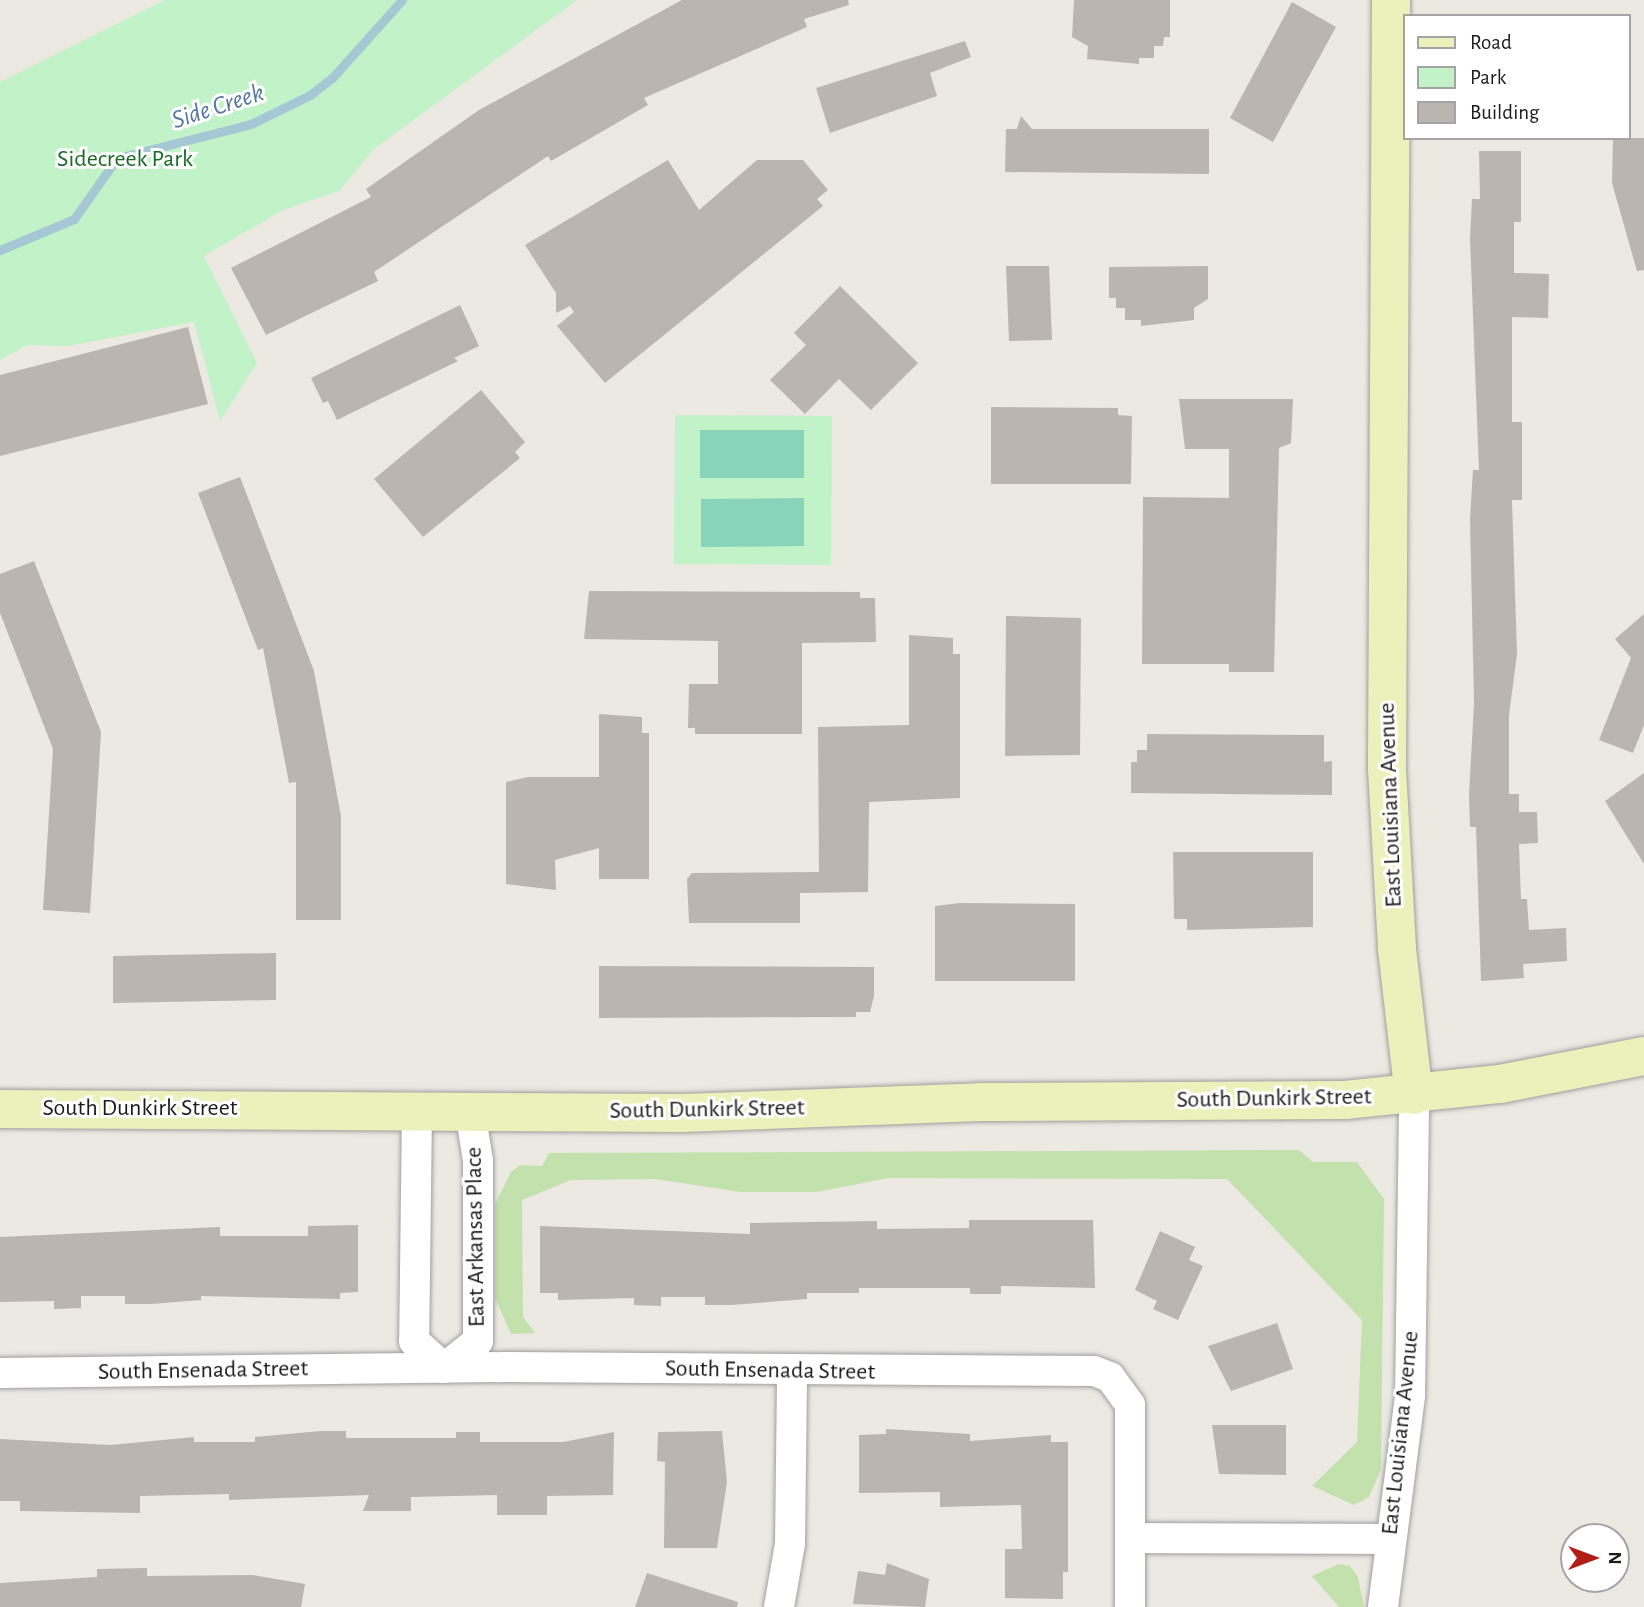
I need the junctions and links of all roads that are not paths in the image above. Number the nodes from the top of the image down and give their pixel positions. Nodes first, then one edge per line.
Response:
1 (1391, 0) edge
2 (1644, 1056) edge
3 (1414, 1095) junction
4 (0, 1109) edge
5 (417, 1109) junction
6 (470, 1110) junction
7 (444, 1368) junction
8 (792, 1372) junction
9 (0, 1373) edge
10 (1130, 1538) junction
11 (1390, 1539) junction
12 (779, 1607) edge
13 (1130, 1607) edge
14 (1382, 1607) edge

1 - 3 main road, East Louisiana Avenue
2 - 3 main road, South Dunkirk Street
3 - 6 main road, South Dunkirk Street
3 - 11 street, East Louisiana Avenue
4 - 5 main road, South Dunkirk Street
5 - 6 main road, South Dunkirk Street
5 - 7 street
6 - 7 street, East Arkansas Place
7 - 8 street, South Ensenada Street
7 - 9 street, South Ensenada Street
8 - 10 street, South Ensenada Street
8 - 12 street
10 - 11 street
10 - 13 street, South Ensenada Street
11 - 14 street, East Louisiana Avenue

